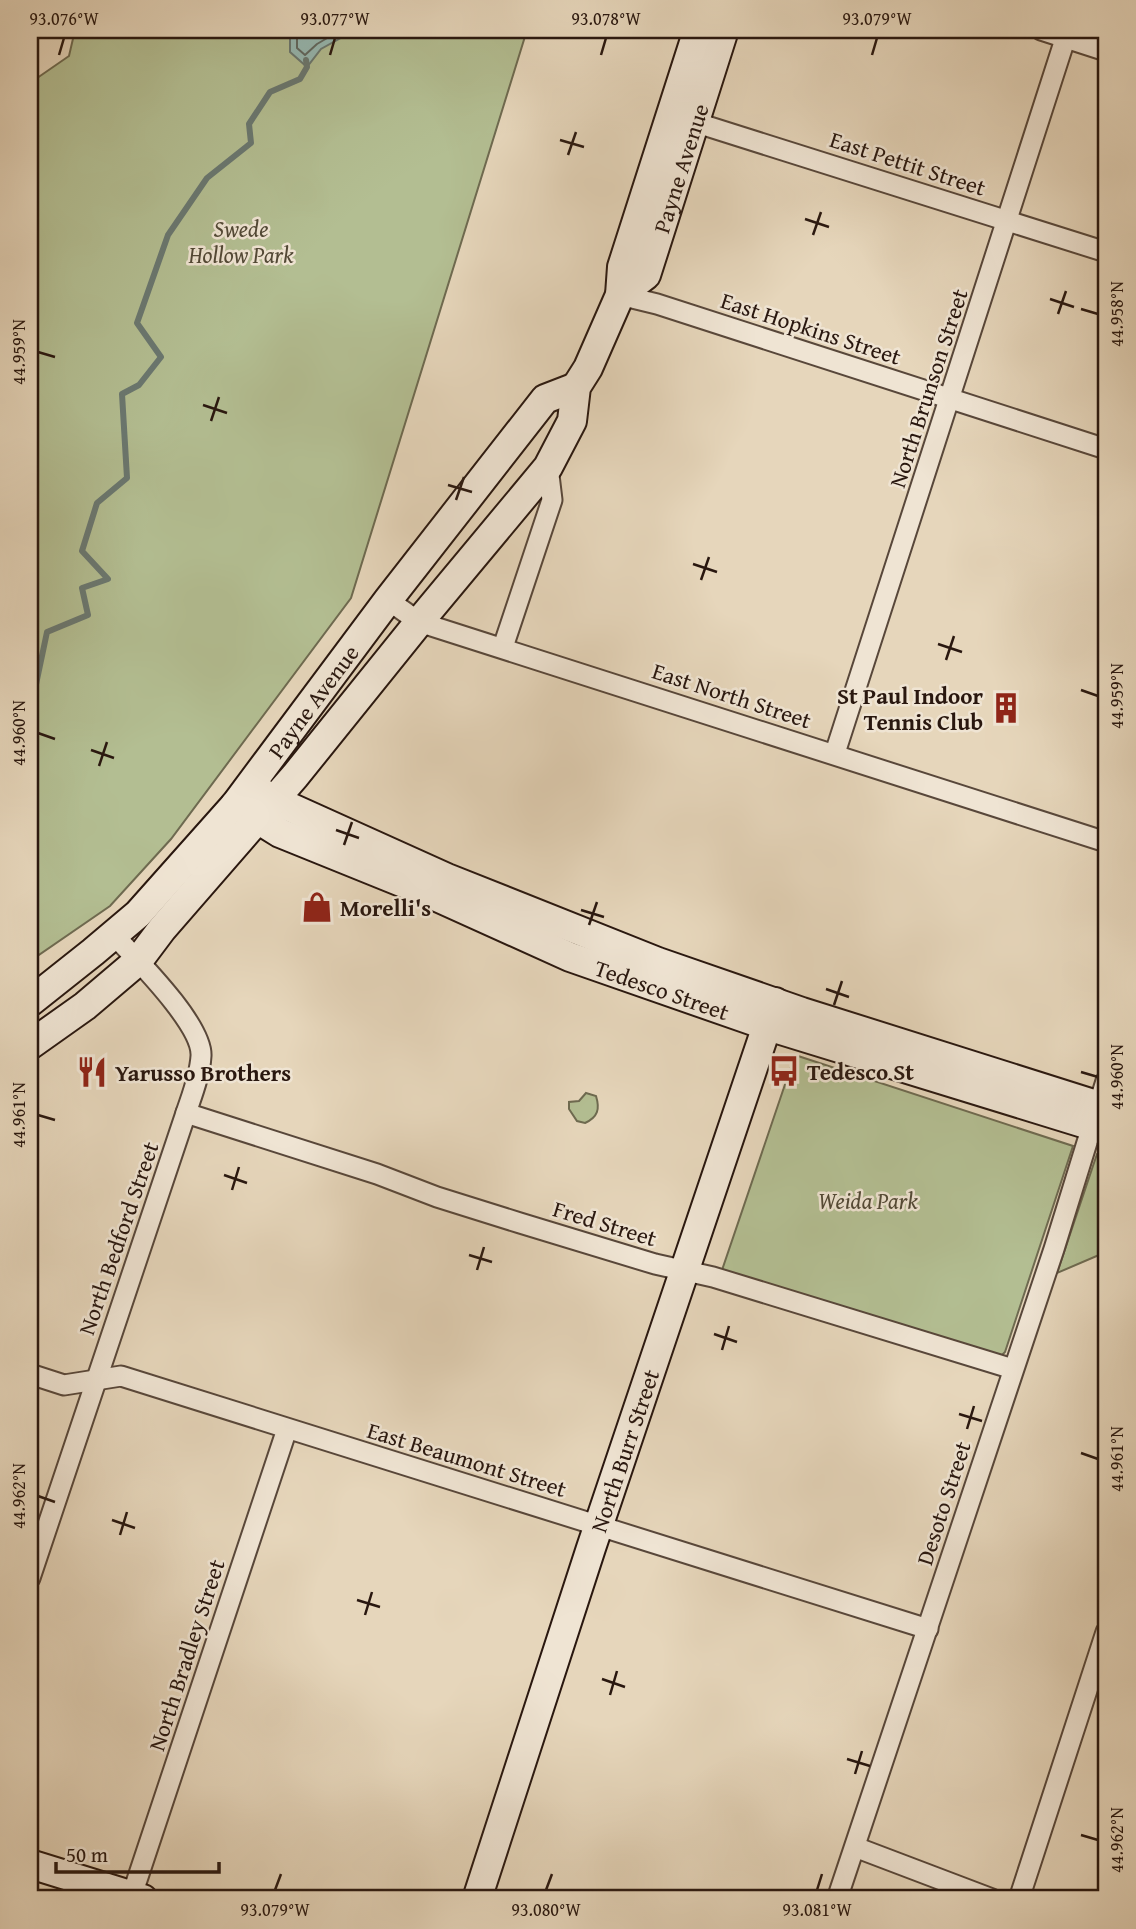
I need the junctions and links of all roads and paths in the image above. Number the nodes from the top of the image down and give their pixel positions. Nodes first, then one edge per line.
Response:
1 (698, 30) edge
2 (724, 30) edge
3 (1041, 30) edge
4 (1067, 34) edge
5 (1106, 51) edge
6 (694, 122) junction
7 (1008, 221) junction
8 (1106, 253) edge
9 (620, 295) junction
10 (576, 387) junction
11 (950, 398) junction
12 (1106, 449) edge
13 (548, 467) junction
14 (388, 600) junction
15 (419, 622) junction
16 (503, 648) junction
17 (835, 753) junction
18 (254, 803) junction
19 (1106, 842) edge
20 (114, 935) junction
21 (138, 961) junction
22 (30, 1002) edge
23 (772, 1014) junction
24 (30, 1045) edge
25 (1102, 1111) edge
26 (186, 1113) junction
27 (686, 1271) junction
28 (1013, 1370) junction
29 (30, 1374) edge
30 (95, 1381) junction
31 (288, 1429) junction
32 (600, 1525) junction
33 (30, 1578) edge
34 (928, 1629) junction
35 (1106, 1632) edge
36 (855, 1847) junction
37 (30, 1864) edge
38 (137, 1897) edge
39 (477, 1899) edge
40 (837, 1899) edge
41 (992, 1899) edge
42 (1019, 1899) edge

1 - 9 street, Payne Avenue
2 - 6 street, Payne Avenue
3 - 4 street
4 - 5 street
4 - 7 street, North Brunson Street
6 - 7 street, East Pettit Street
6 - 9 street, Payne Avenue
7 - 8 street, East Pettit Street
7 - 11 street, North Brunson Street
9 - 10 street, Payne Avenue
9 - 11 street, East Hopkins Street
10 - 13 street, Payne Avenue
10 - 14 street, Payne Avenue
11 - 12 street, East Hopkins Street
11 - 17 street, North Brunson Street
13 - 15 street, Payne Avenue
13 - 16 street
14 - 15 street, East North Street
14 - 18 street, Payne Avenue
15 - 16 street, East North Street
15 - 18 street, Payne Avenue
16 - 17 street, East North Street
17 - 19 street, East North Street
18 - 20 street, Payne Avenue
18 - 21 street, Payne Avenue
18 - 23 street, Tedesco Street
20 - 21 street, North Bedford Street
20 - 22 street, Payne Avenue
21 - 24 street, Payne Avenue
21 - 26 street, North Bedford Street
23 - 25 street, Tedesco Street
23 - 27 street, North Burr Street
25 - 28 street, Desoto Street
26 - 27 street, Fred Street
26 - 30 street, North Bedford Street
27 - 28 street, Fred Street
27 - 32 street, North Burr Street
28 - 34 street, Desoto Street
29 - 30 street, East Beaumont Street
30 - 31 street, East Beaumont Street
30 - 33 street, North Bedford Street
31 - 32 street, East Beaumont Street
31 - 38 street, North Bradley Street
32 - 34 street, East Beaumont Street
32 - 39 street, North Burr Street
34 - 36 street, Desoto Street
35 - 42 street
36 - 40 street, Desoto Street
36 - 41 street
37 - 38 street

